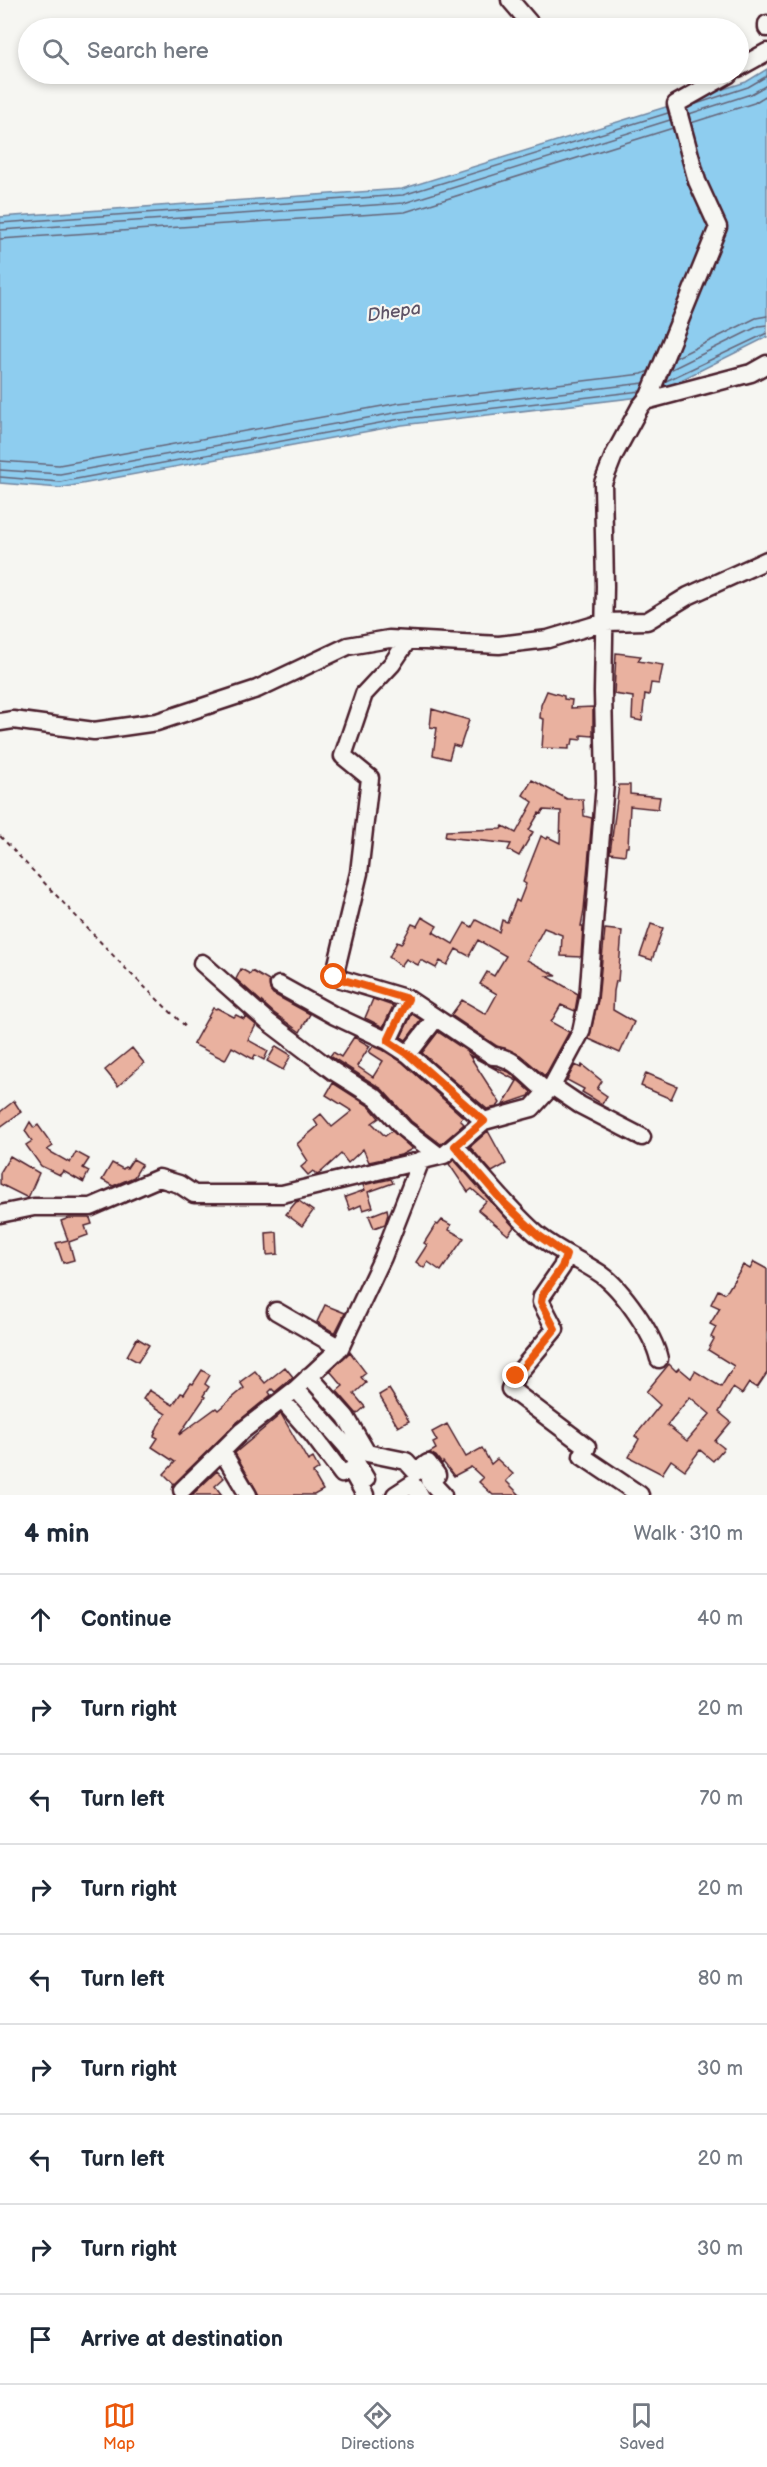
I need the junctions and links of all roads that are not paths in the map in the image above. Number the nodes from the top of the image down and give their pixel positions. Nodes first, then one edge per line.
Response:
1 (510, 0) edge
2 (525, 18) edge
3 (767, 52) edge
4 (749, 62) edge
5 (711, 84) edge
6 (767, 364) edge
7 (645, 401) junction
8 (767, 561) edge
9 (605, 622) junction
10 (408, 640) junction
11 (0, 722) edge
12 (202, 963) dead end
13 (279, 985) dead end
14 (408, 999) junction
15 (436, 1018) junction
16 (388, 1041) junction
17 (408, 1054) junction
18 (552, 1086) junction
19 (484, 1121) junction
20 (642, 1137) dead end
21 (455, 1146) junction
22 (439, 1156) junction
23 (421, 1160) junction
24 (0, 1214) edge
25 (566, 1255) junction
26 (276, 1311) dead end
27 (340, 1348) junction
28 (659, 1359) dead end
29 (309, 1376) junction
30 (296, 1389) junction
31 (282, 1400) junction
32 (222, 1451) junction
33 (182, 1490) dead end
34 (248, 1495) edge
35 (365, 1495) edge
36 (376, 1495) edge
37 (395, 1495) edge
38 (420, 1495) edge
39 (443, 1495) edge
40 (640, 1495) edge

1 - 2 street
3 - 4 street
5 - 7 street
6 - 7 street
7 - 9 street
8 - 9 street
9 - 10 street
9 - 18 street
10 - 11 street
10 - 14 street
12 - 22 street
13 - 16 street
14 - 15 street
14 - 16 street
15 - 17 street
15 - 18 street
16 - 17 street
17 - 19 street
18 - 19 street
18 - 20 street
19 - 21 street
21 - 22 street
21 - 25 street
22 - 23 street
23 - 24 street
23 - 27 street
25 - 28 street
25 - 40 street
26 - 27 street
27 - 29 street
29 - 30 street
29 - 39 street
30 - 31 street
30 - 36 street
31 - 32 street
31 - 35 street
32 - 33 street
32 - 34 street
37 - 38 street

